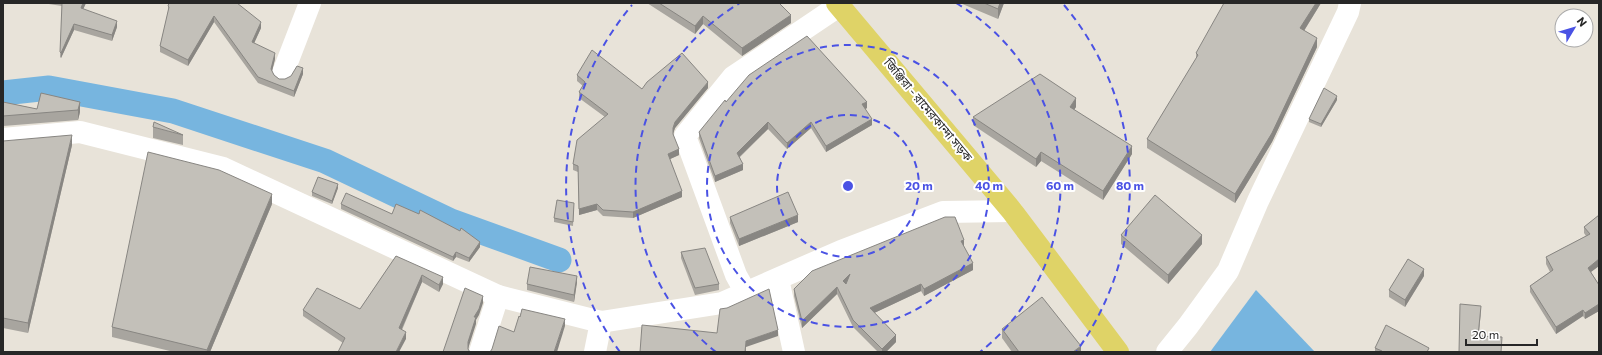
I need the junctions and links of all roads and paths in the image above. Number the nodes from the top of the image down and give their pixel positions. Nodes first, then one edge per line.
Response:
1 (310, 3) edge
2 (1350, 3) edge
3 (838, 4) edge
4 (283, 73) dead end
5 (3, 139) edge
6 (1012, 211) junction
7 (778, 279) junction
8 (746, 293) junction
9 (498, 296) junction
10 (601, 322) junction
11 (480, 352) edge
12 (596, 352) edge
13 (794, 352) edge
14 (1118, 352) edge
15 (1167, 352) edge

1 - 4 street
2 - 15 street
3 - 6 main road, জিঞ্জিরা - রামেরকান্দা সড়ক
3 - 8 street
5 - 9 street
6 - 7 street
6 - 14 main road, জিঞ্জিরা - রামেরকান্দা সড়ক
7 - 8 street
7 - 13 street
8 - 10 street
9 - 10 street
9 - 11 street
10 - 12 street

